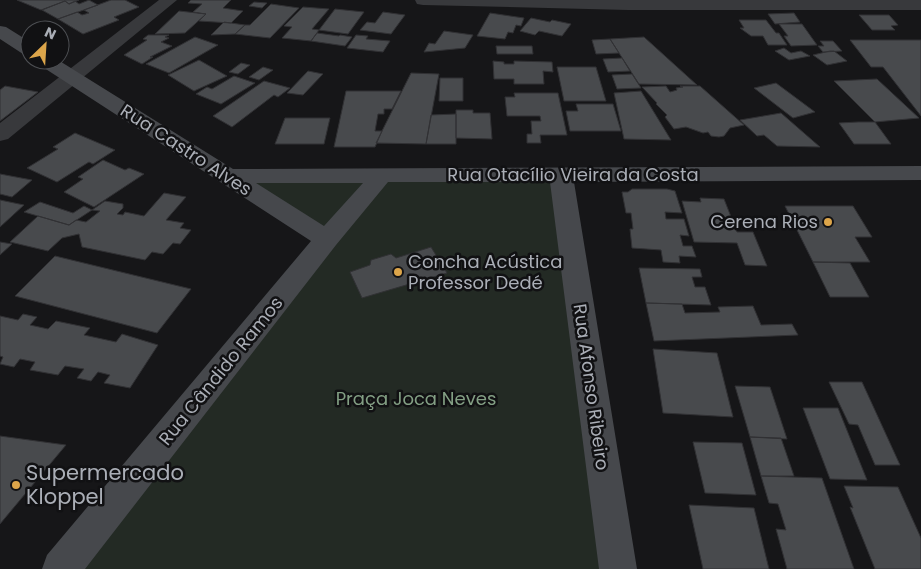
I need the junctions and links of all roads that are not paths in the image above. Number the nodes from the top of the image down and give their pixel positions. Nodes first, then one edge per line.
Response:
1 (169, 0) edge
2 (423, 0) edge
3 (921, 5) edge
4 (0, 31) edge
5 (20, 44) edge
6 (61, 70) edge
7 (72, 77) junction
8 (0, 134) edge
9 (921, 173) edge
10 (382, 175) junction
11 (560, 175) junction
12 (226, 176) junction
13 (327, 240) junction
14 (61, 569) edge
15 (618, 569) edge

1 - 7 street
2 - 3 street
4 - 5 main road
6 - 7 main road, Rua Castro Alves
7 - 8 street
7 - 12 main road, Rua Castro Alves
9 - 11 main road, Rua Otacílio Vieira da Costa
10 - 11 main road, Rua Otacílio Vieira da Costa
10 - 12 main road, Rua Otacílio Vieira da Costa
10 - 13 main road, Rua Cândido Ramos
11 - 15 main road, Rua Afonso Ribeiro
12 - 13 main road, Rua Castro Alves
13 - 14 main road, Rua Cândido Ramos

